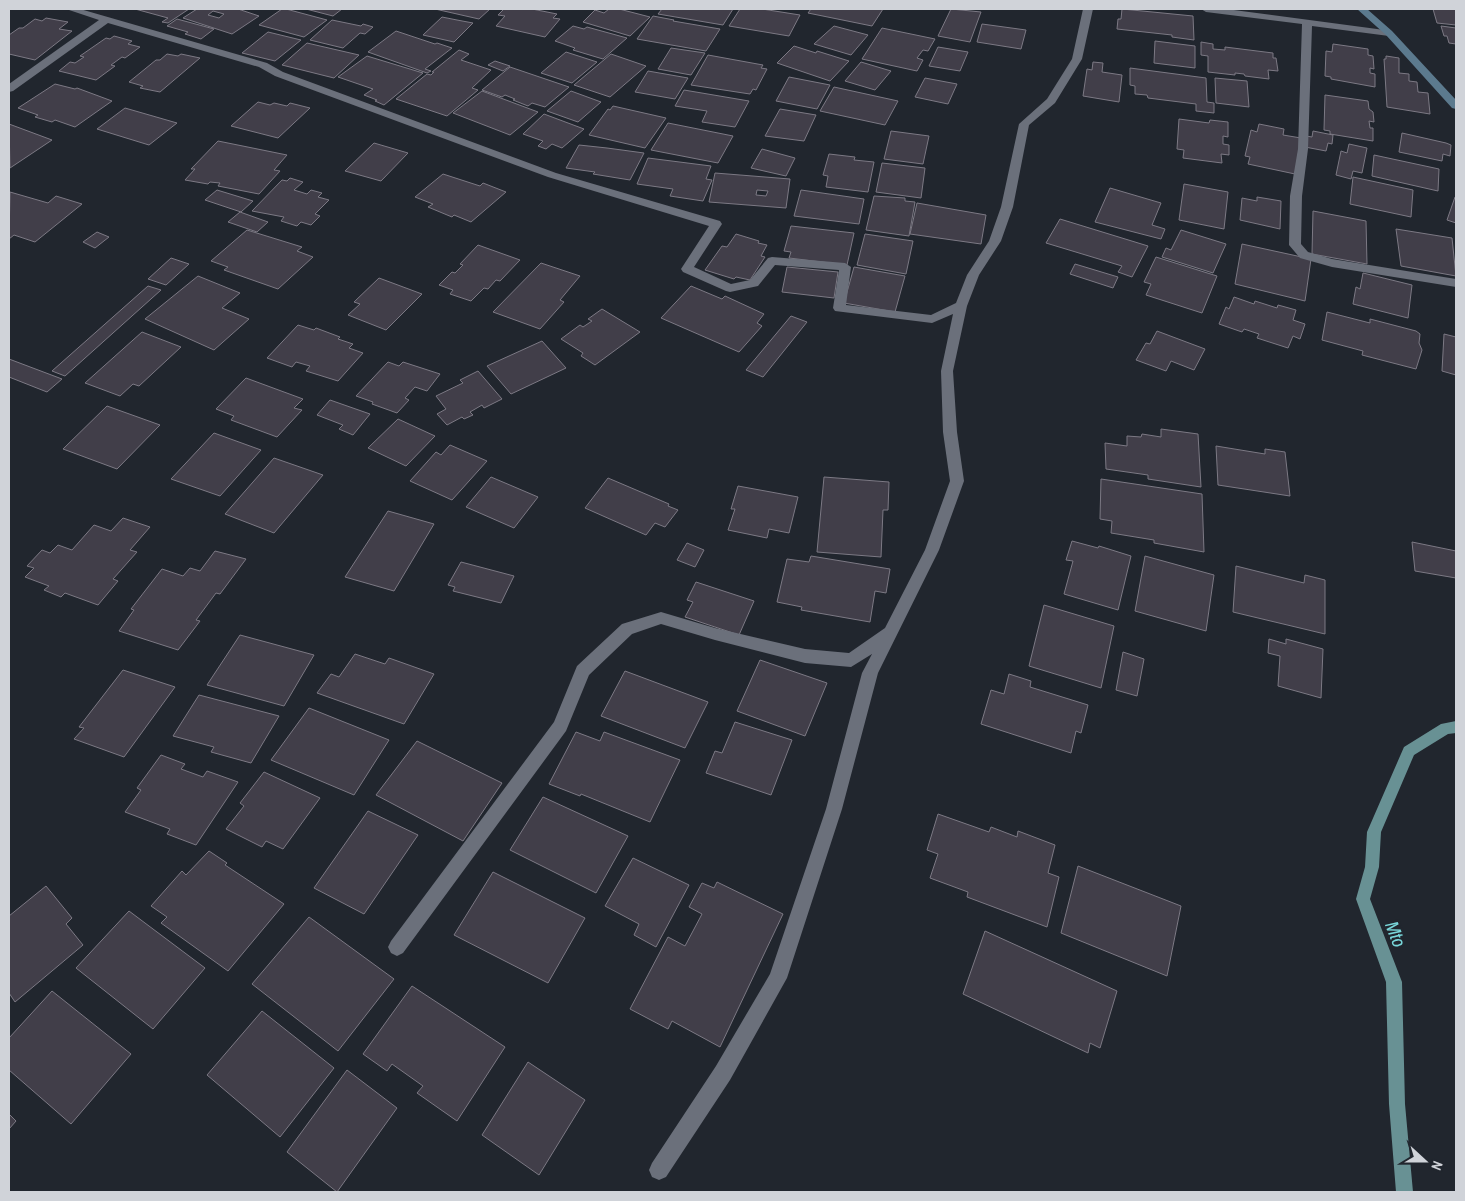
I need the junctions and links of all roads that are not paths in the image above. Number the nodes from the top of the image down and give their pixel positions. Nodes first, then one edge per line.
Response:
1 (71, 9) edge
2 (112, 9) edge
3 (1088, 9) edge
4 (1206, 9) edge
5 (1362, 9) edge
6 (103, 19) junction
7 (1307, 21) junction
8 (1389, 33) junction
9 (9, 89) edge
10 (1456, 106) edge
11 (1456, 283) edge
12 (961, 306) junction
13 (891, 632) junction
14 (397, 947) dead end
15 (659, 1170) dead end

1 - 6 street
2 - 6 street
3 - 12 street
4 - 7 street
5 - 8 street
6 - 9 street
6 - 12 street
7 - 8 street
7 - 11 street
8 - 10 street
12 - 13 street
13 - 14 street
13 - 15 street

